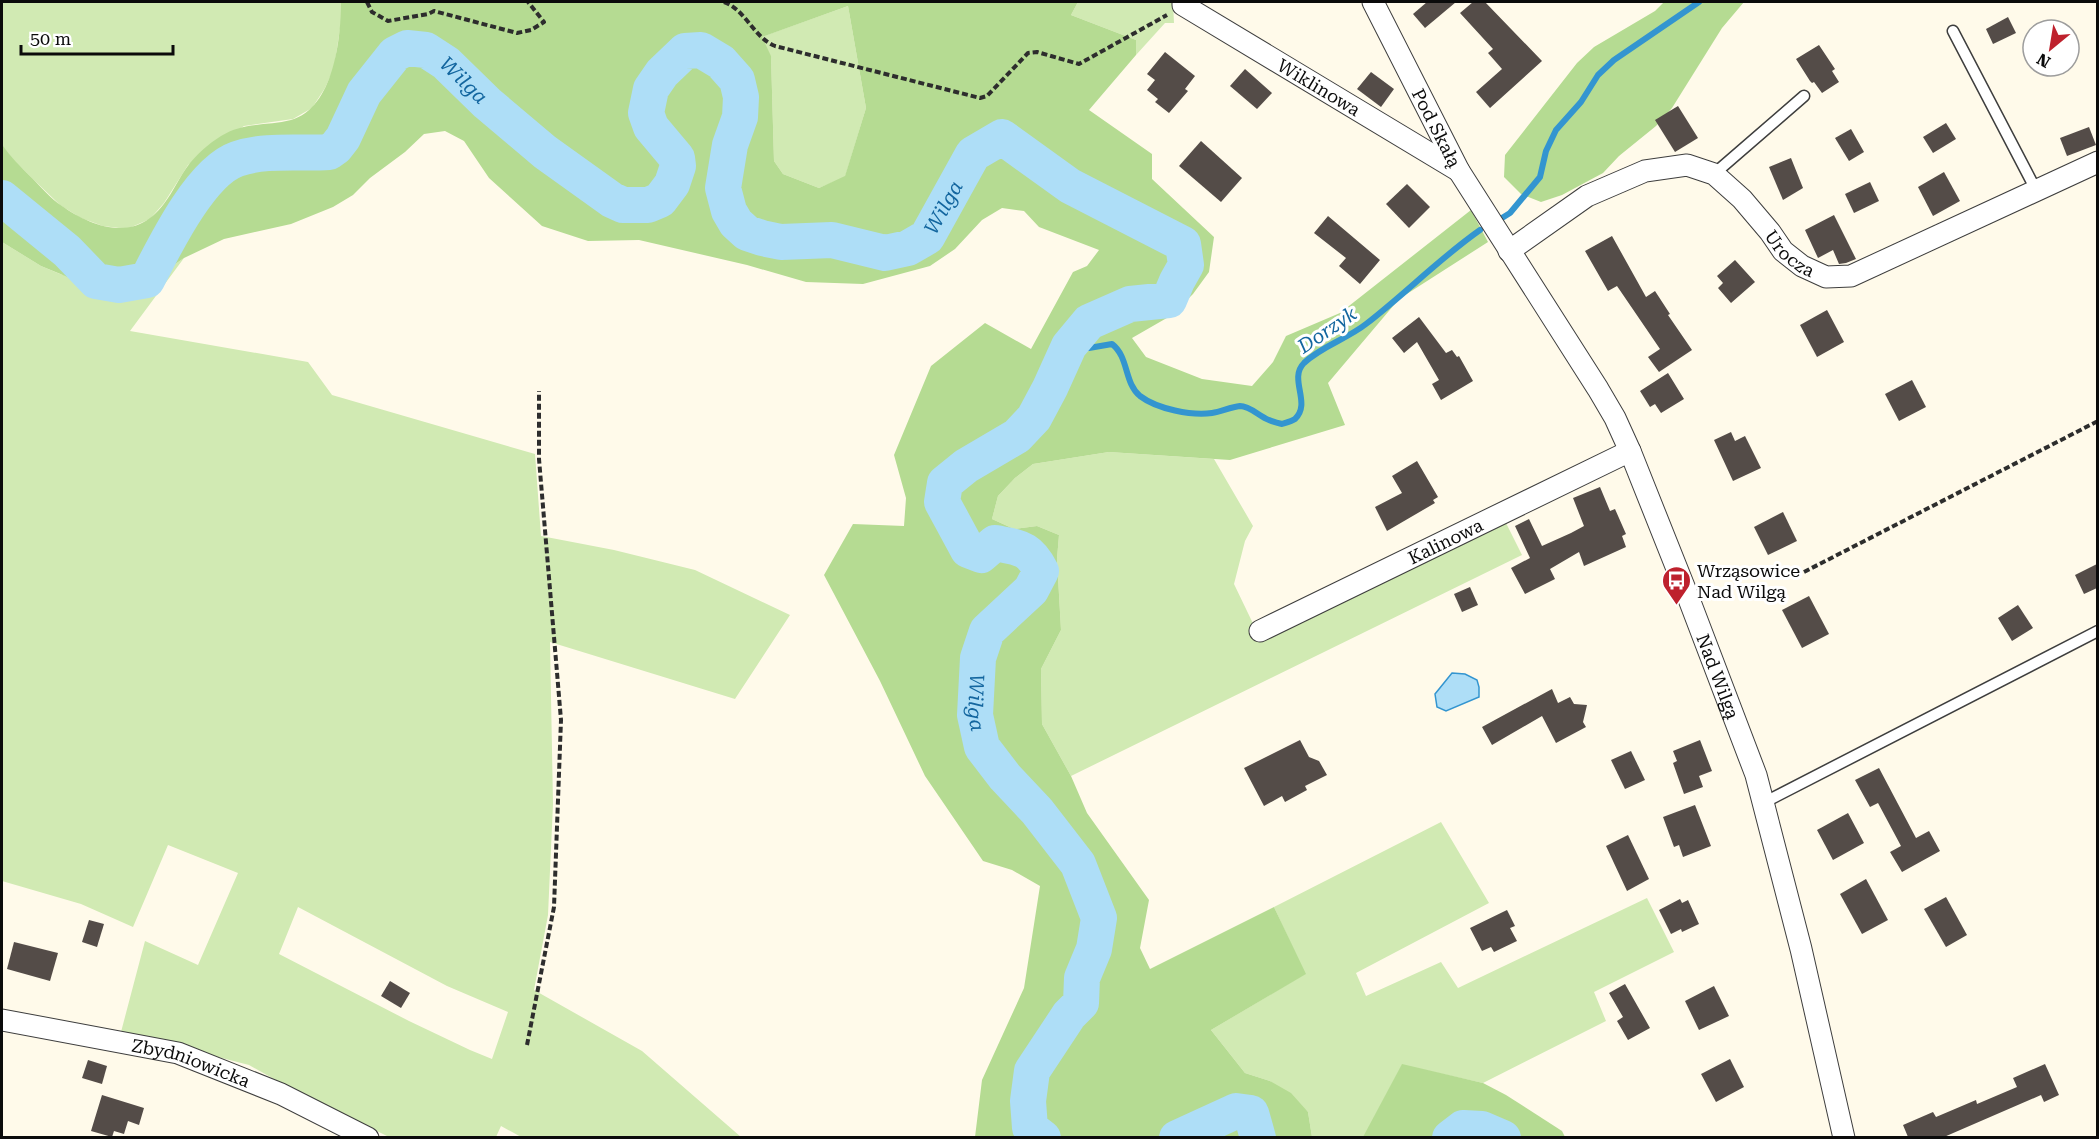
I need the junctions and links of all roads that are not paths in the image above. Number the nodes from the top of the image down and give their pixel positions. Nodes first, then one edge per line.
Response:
1 (1373, 2) edge
2 (1183, 4) edge
3 (1953, 31) dead end
4 (1804, 96) dead end
5 (2097, 162) edge
6 (1459, 171) junction
7 (1714, 174) junction
8 (2036, 190) junction
9 (1509, 251) junction
10 (1630, 451) junction
11 (1260, 631) dead end
12 (2097, 632) edge
13 (1763, 803) junction
14 (2, 1020) edge
15 (368, 1137) edge
16 (1844, 1137) edge

1 - 6 street, Pod Skałą
2 - 6 street, Wiklinowa
3 - 8 lane
4 - 7 lane
5 - 8 street, Urocza
6 - 9 street, Pod Skałą
7 - 8 street, Urocza
7 - 9 street, Urocza
9 - 10 street, Nad Wilgą
10 - 11 street, Kalinowa
10 - 13 street, Nad Wilgą
12 - 13 lane
13 - 16 street, Nad Wilgą
14 - 15 street, Zbydniowicka

